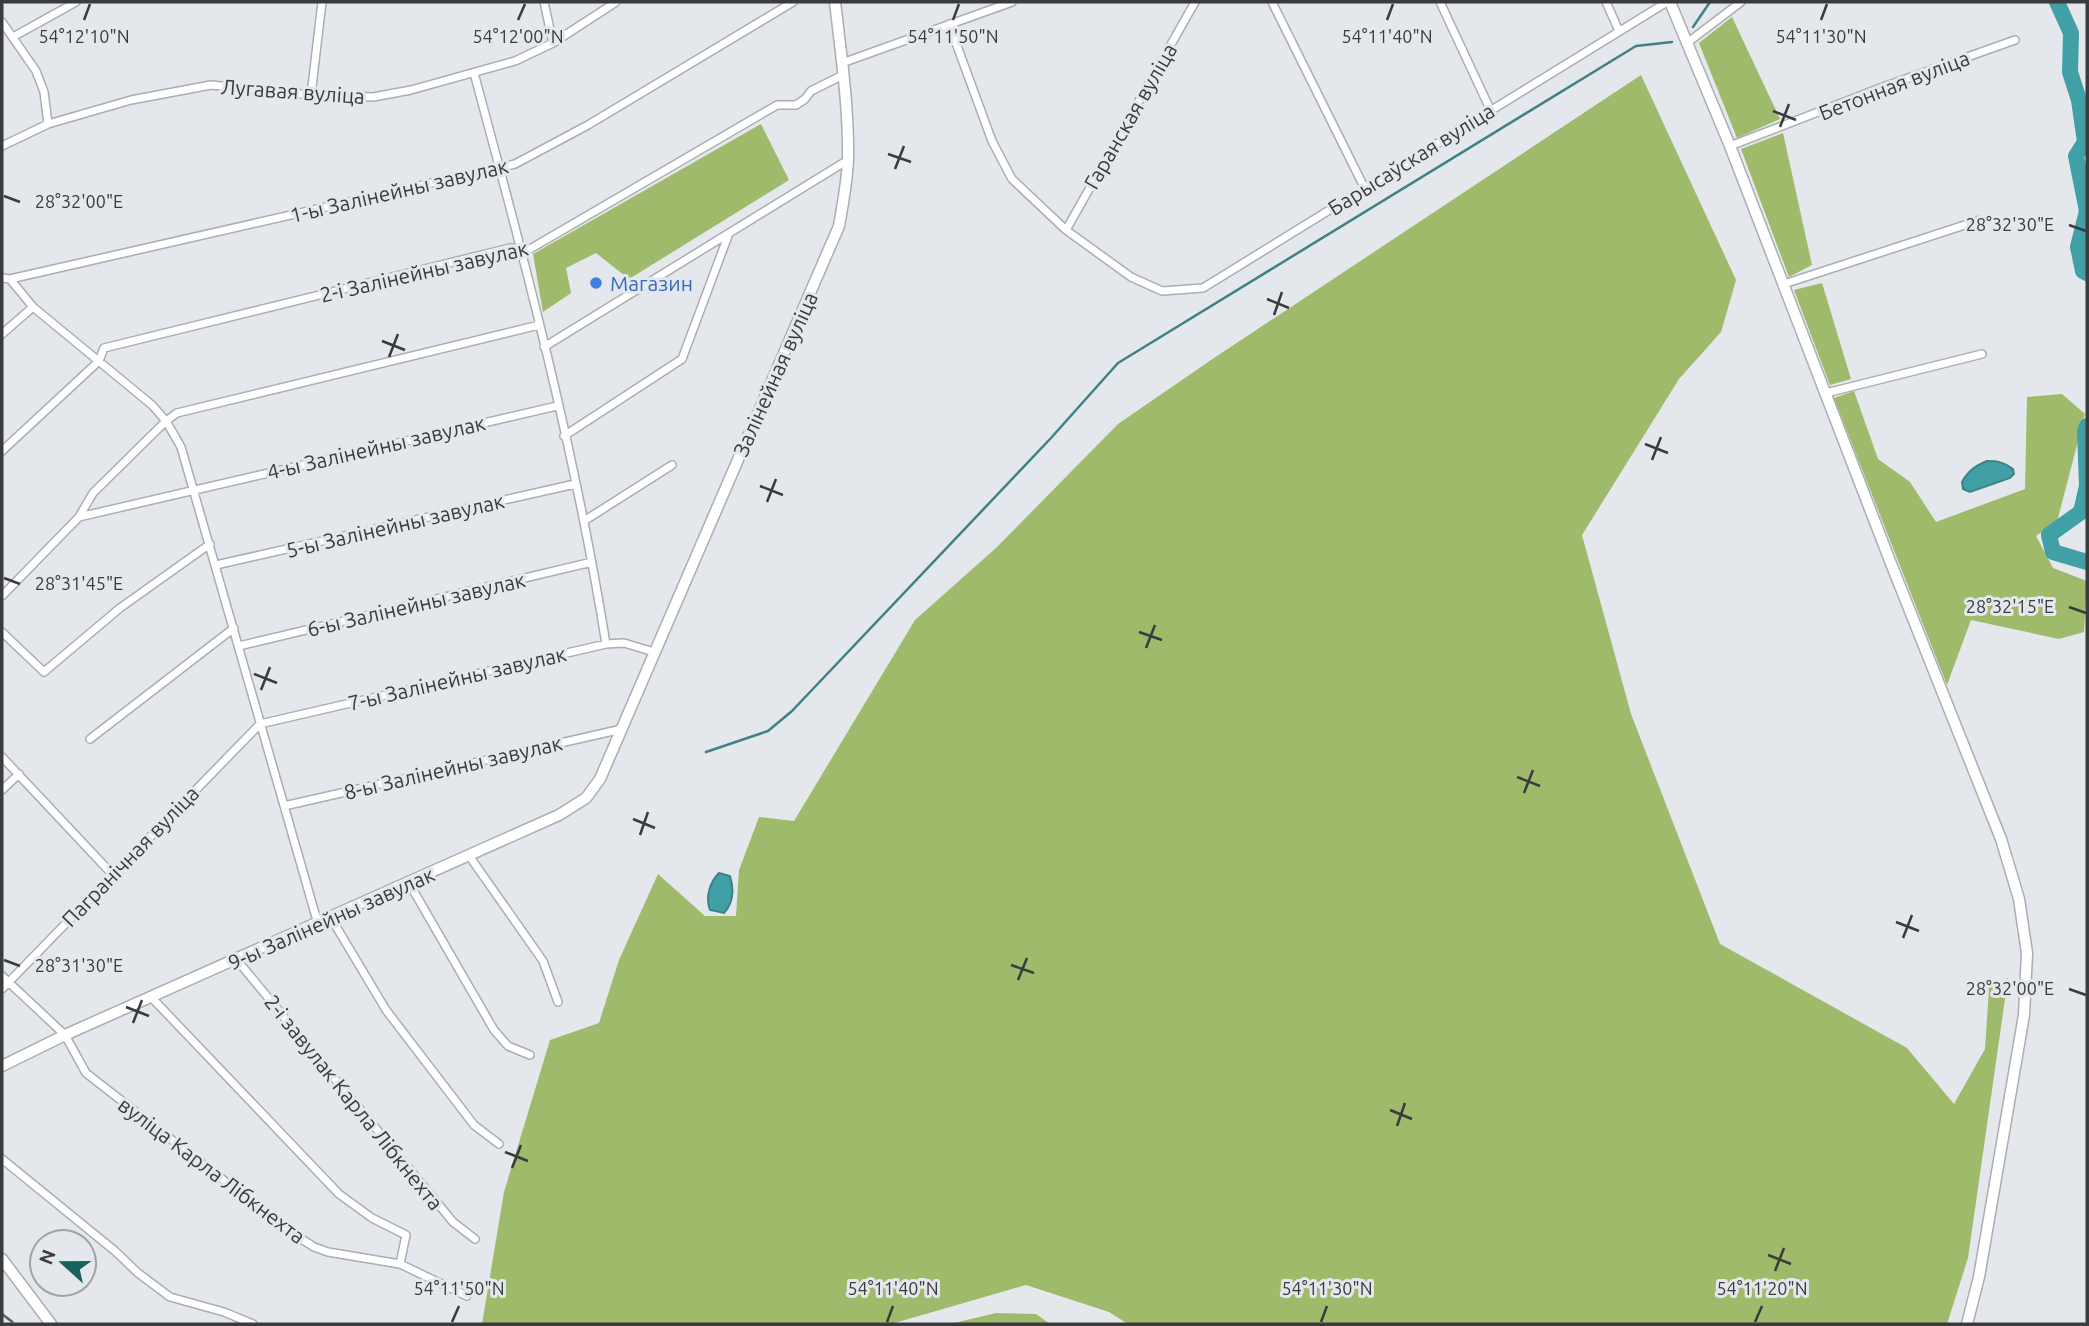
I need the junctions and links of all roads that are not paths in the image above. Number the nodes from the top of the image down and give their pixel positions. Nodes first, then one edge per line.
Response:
1 (76, 2) edge
2 (322, 2) edge
3 (544, 2) edge
4 (616, 2) edge
5 (793, 2) edge
6 (835, 2) edge
7 (1012, 2) edge
8 (1195, 2) edge
9 (1272, 2) edge
10 (1440, 2) edge
11 (1606, 2) edge
12 (1669, 2) edge
13 (1738, 4) edge
14 (2, 22) edge
15 (948, 24) junction
16 (1619, 31) junction
17 (13, 37) junction
18 (2015, 40) dead end
19 (552, 43) junction
20 (1687, 43) junction
21 (842, 63) junction
22 (474, 73) junction
23 (843, 75) junction
24 (312, 95) junction
25 (1490, 109) junction
26 (48, 124) junction
27 (2, 146) edge
28 (1730, 146) junction
29 (848, 160) junction
30 (500, 168) junction
31 (1364, 187) junction
32 (1980, 220) dead end
33 (1066, 230) junction
34 (728, 235) junction
35 (521, 249) junction
36 (6, 279) edge
37 (1784, 284) junction
38 (33, 307) junction
39 (539, 325) junction
40 (2, 334) edge
41 (544, 347) junction
42 (1982, 354) dead end
43 (99, 361) junction
44 (1826, 393) junction
45 (557, 406) junction
46 (166, 421) junction
47 (564, 436) junction
48 (2, 451) edge
49 (672, 465) dead end
50 (575, 484) junction
51 (194, 488) junction
52 (79, 517) junction
53 (584, 521) junction
54 (210, 544) junction
55 (592, 562) junction
56 (216, 565) junction
57 (2, 596) edge
58 (234, 628) junction
59 (2, 632) edge
60 (606, 644) junction
61 (239, 646) junction
62 (654, 652) junction
63 (260, 724) junction
64 (622, 729) junction
65 (90, 739) dead end
66 (2, 757) edge
67 (19, 774) junction
68 (2, 790) edge
69 (284, 806) junction
70 (470, 857) junction
71 (112, 874) junction
72 (410, 883) junction
73 (331, 918) junction
74 (318, 924) junction
75 (237, 960) junction
76 (5, 978) edge
77 (2, 989) edge
78 (152, 998) junction
79 (558, 1002) dead end
80 (65, 1035) junction
81 (530, 1055) dead end
82 (2, 1066) edge
83 (499, 1144) dead end
84 (2, 1159) edge
85 (475, 1239) dead end
86 (2, 1259) edge
87 (400, 1264) junction
88 (467, 1296) dead end
89 (51, 1324) edge
90 (253, 1324) edge
91 (1967, 1324) edge

1 - 17 street
2 - 24 street
3 - 19 street
4 - 19 street, Лугавая вуліца
5 - 30 street, 1-ы Залінейны завулак
6 - 21 street, Залінейная вуліца
7 - 15 street
8 - 33 street, Гаранская вуліца
9 - 31 street
10 - 25 street
11 - 16 street
12 - 16 street, Барысаўская вуліца
12 - 20 street
13 - 20 street
14 - 17 street
15 - 21 street
15 - 33 street
16 - 25 street, Барысаўская вуліца
17 - 26 street
18 - 28 street, Бетонная вуліца
19 - 22 street, Лугавая вуліца
20 - 28 street
21 - 23 street, Залінейная вуліца
22 - 24 street, Лугавая вуліца
22 - 30 street
23 - 29 street, Залінейная вуліца
23 - 35 street, 2-і Залінейны завулак
24 - 26 street, Лугавая вуліца
25 - 31 street, Барысаўская вуліца
26 - 27 street, Лугавая вуліца
28 - 37 street
29 - 34 street
29 - 62 street, Залінейная вуліца
30 - 35 street
30 - 36 street, 1-ы Залінейны завулак
31 - 33 street, Барысаўская вуліца
32 - 37 street
34 - 41 street
34 - 47 street
35 - 39 street
35 - 43 street, 2-і Залінейны завулак
36 - 38 street
37 - 44 street
38 - 40 street
38 - 43 street
39 - 41 street
39 - 46 street
41 - 45 street
42 - 44 street
43 - 46 street
43 - 48 street
44 - 91 street
45 - 47 street
45 - 51 street, 4-ы Залінейны завулак
46 - 51 street
46 - 52 street
47 - 50 street
49 - 53 street
50 - 53 street
50 - 56 street, 5-ы Залінейны завулак
51 - 52 street, 4-ы Залінейны завулак
51 - 54 street
52 - 57 street
53 - 55 street
54 - 56 street
54 - 59 street
55 - 60 street
55 - 61 street, 6-ы Залінейны завулак
56 - 58 street
58 - 61 street
58 - 65 street
60 - 62 street, 7-ы Залінейны завулак
60 - 63 street, 7-ы Залінейны завулак
61 - 63 street
62 - 64 street, Залінейная вуліца
63 - 69 street
63 - 71 street, Пагранічная вуліца
64 - 69 street, 8-ы Залінейны завулак
64 - 70 street, 9-ы Залінейны завулак
66 - 67 street
67 - 68 street
67 - 71 street
69 - 74 street
70 - 72 street, 9-ы Залінейны завулак
70 - 79 street
71 - 76 street, Пагранічная вуліца
72 - 73 street, 9-ы Залінейны завулак
72 - 81 street
73 - 74 street, 9-ы Залінейны завулак
73 - 83 street
74 - 75 street, 9-ы Залінейны завулак
75 - 78 street, 9-ы Залінейны завулак
75 - 85 street, 2-і завулак Карла Лібкнехта
76 - 77 street, Пагранічная вуліца
76 - 80 street, вуліца Карла Лібкнехта
78 - 80 street, 9-ы Залінейны завулак
78 - 87 street
80 - 82 street, 9-ы Залінейны завулак
80 - 87 street, вуліца Карла Лібкнехта
84 - 90 street
86 - 89 street
87 - 88 street, вуліца Карла Лібкнехта

